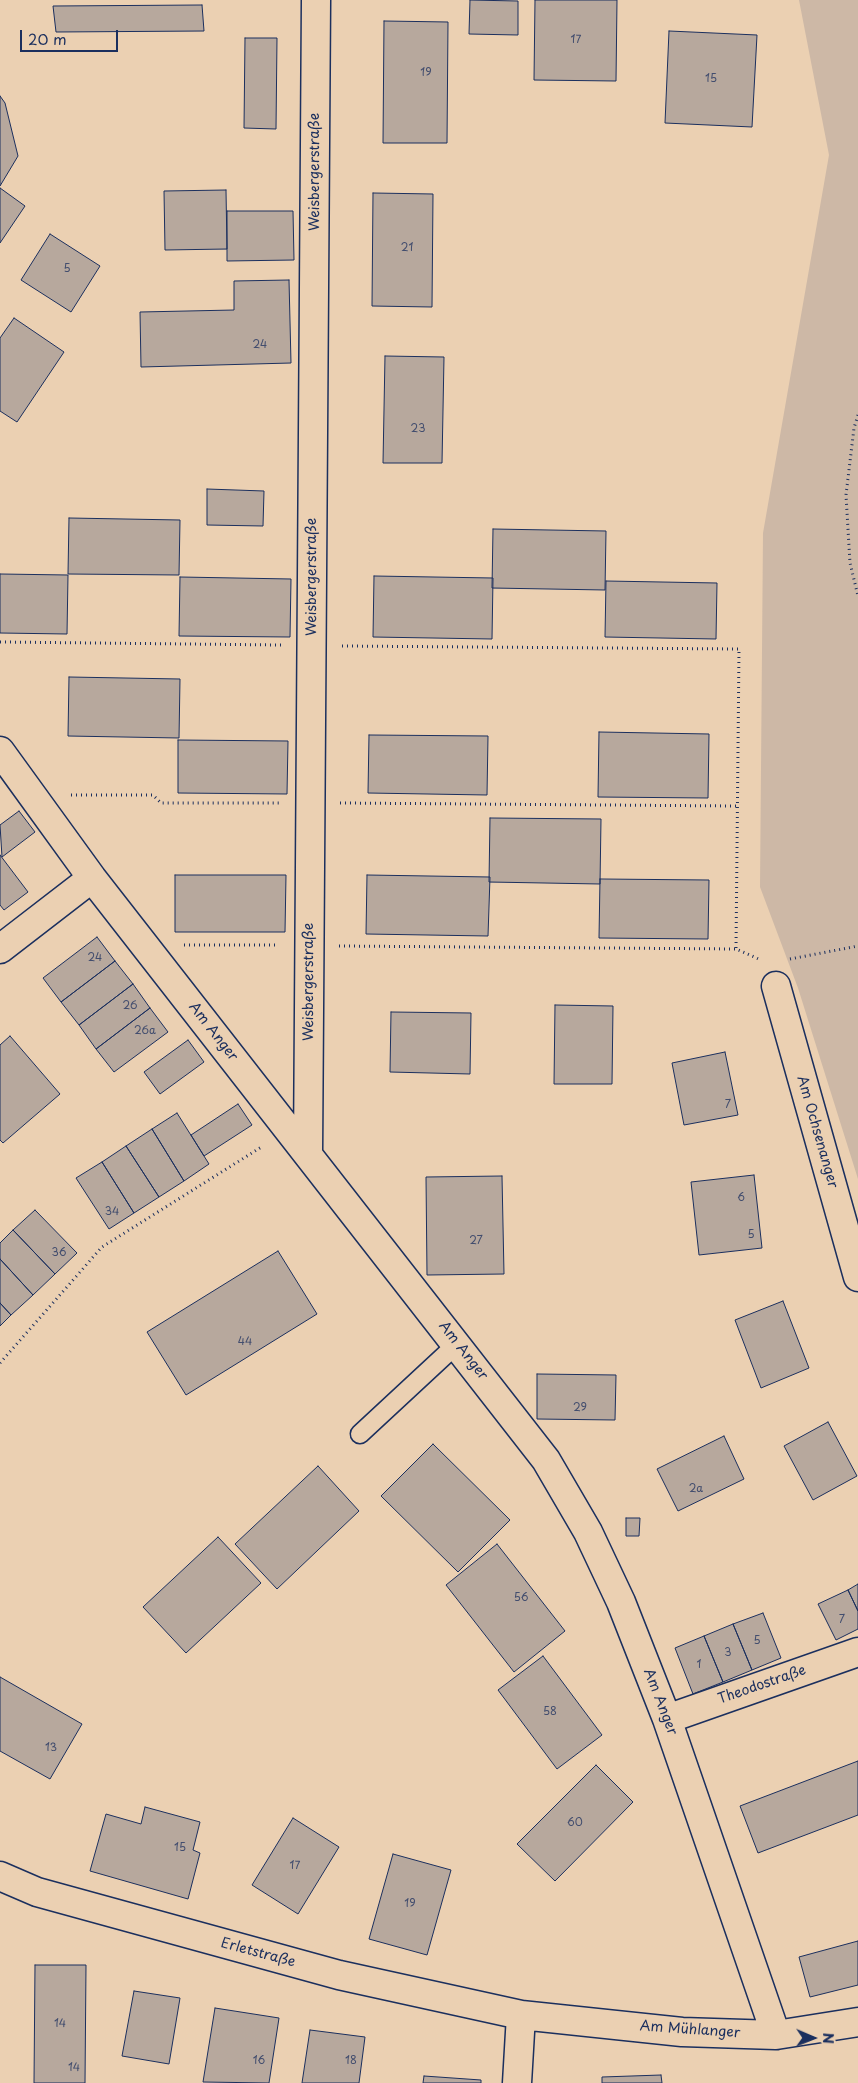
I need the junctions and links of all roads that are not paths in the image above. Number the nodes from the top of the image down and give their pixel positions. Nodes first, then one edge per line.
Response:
1 (316, 0) edge
2 (0, 751) edge
3 (92, 878) junction
4 (0, 949) edge
5 (772, 974) road end
6 (308, 1153) junction
7 (858, 1277) edge
8 (457, 1344) junction
9 (360, 1434) dead end
10 (858, 1652) edge
11 (667, 1719) junction
12 (0, 1876) edge
13 (521, 2015) junction
14 (858, 2022) edge
15 (776, 2035) junction
16 (517, 2083) edge

1 - 6 street, Weisbergerstraße
2 - 3 street, Am Anger
3 - 4 street
3 - 6 street, Am Anger
5 - 7 street, Am Ochsenanger
6 - 8 street, Am Anger
8 - 9 lane
8 - 11 street, Am Anger
10 - 11 street, Theodostraße
11 - 15 street, Am Anger
12 - 13 street, Erletstraße
13 - 15 street, Am Mühlanger
13 - 16 street
14 - 15 street, Am Mühlanger

